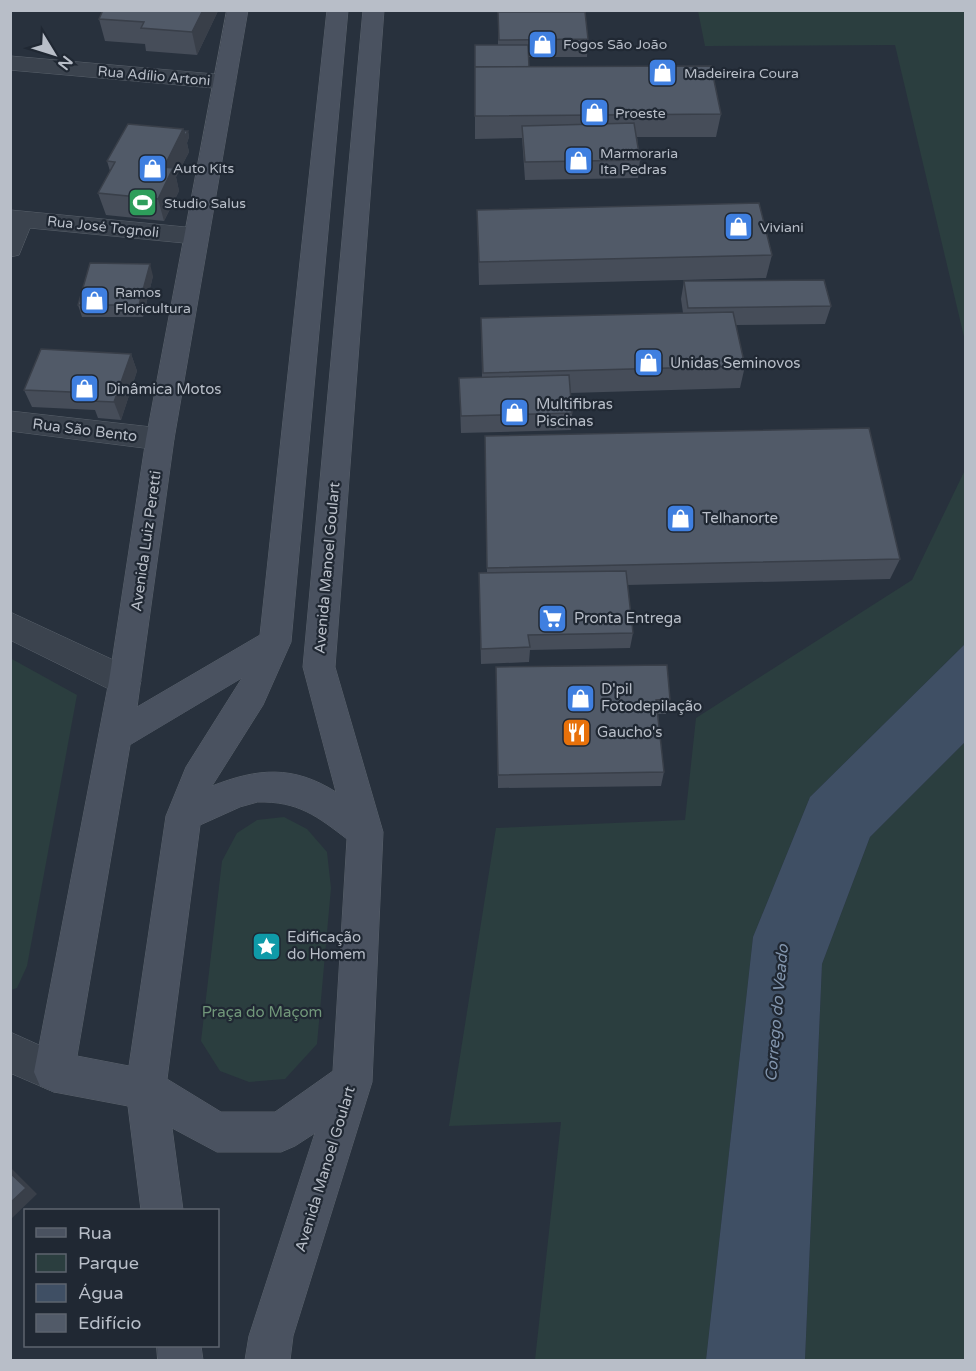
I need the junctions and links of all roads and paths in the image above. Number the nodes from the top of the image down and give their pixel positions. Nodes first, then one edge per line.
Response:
1 (238, 10) edge
2 (338, 10) edge
3 (374, 10) edge
4 (10, 63) edge
5 (225, 82) junction
6 (16, 218) edge
7 (195, 236) junction
8 (10, 249) edge
9 (10, 421) edge
10 (160, 439) junction
11 (10, 625) edge
12 (275, 642) junction
13 (125, 681) junction
14 (115, 737) junction
15 (184, 816) junction
16 (365, 832) junction
17 (10, 1052) edge
18 (54, 1072) junction
19 (352, 1082) junction
20 (146, 1089) junction
21 (162, 1209) edge
22 (268, 1360) edge

1 - 5 main road, Avenida Luiz Peretti
2 - 12 main road
3 - 16 main road, Avenida Manoel Goulart
4 - 5 street, Rua Adílio Artoni
5 - 7 main road, Avenida Luiz Peretti
6 - 7 street, Rua José Tognoli
6 - 8 street
7 - 10 main road, Avenida Luiz Peretti
9 - 10 street, Rua São Bento
10 - 13 main road, Avenida Luiz Peretti
11 - 13 street
12 - 14 main road
12 - 15 main road
13 - 14 main road, Avenida Luiz Peretti
14 - 18 main road, Avenida Luiz Peretti
15 - 16 main road
15 - 20 main road
16 - 19 main road, Avenida Manoel Goulart
17 - 18 street
18 - 20 main road
19 - 20 main road
19 - 22 main road, Avenida Manoel Goulart
20 - 21 main road

